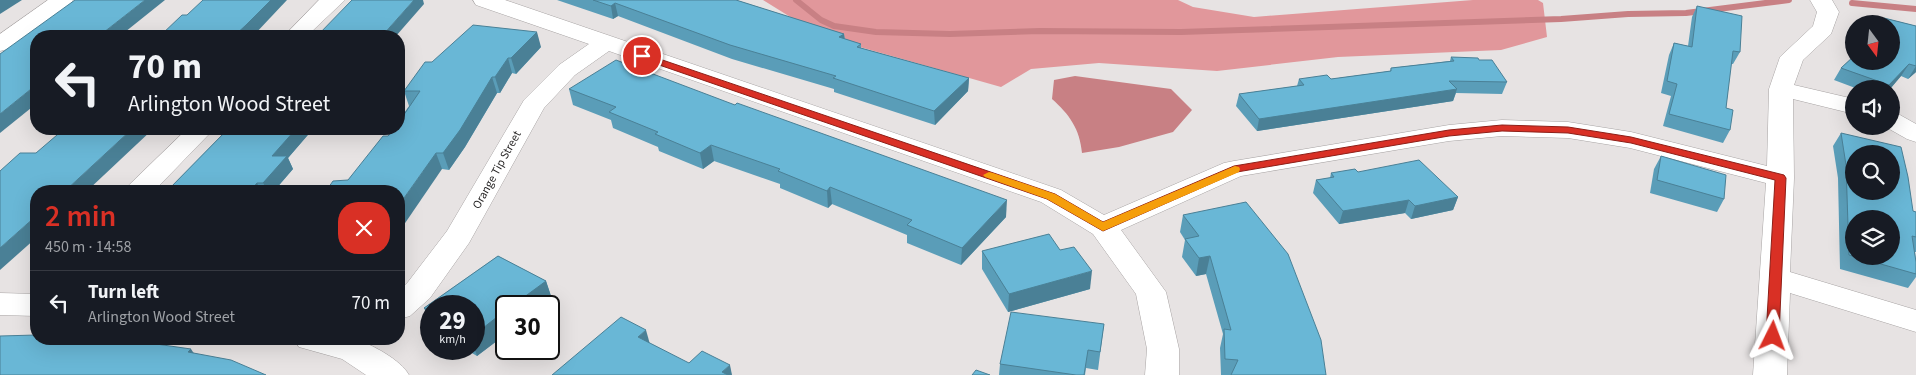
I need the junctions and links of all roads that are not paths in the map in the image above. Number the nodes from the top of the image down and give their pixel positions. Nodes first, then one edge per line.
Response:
1 (62, 0) edge
2 (334, 0) edge
3 (484, 0) edge
4 (1822, 0) edge
5 (300, 30) edge
6 (605, 43) junction
7 (0, 44) edge
8 (1781, 89) junction
9 (1845, 105) edge
10 (1900, 125) edge
11 (1916, 134) edge
12 (195, 135) edge
13 (1780, 178) junction
14 (144, 185) edge
15 (1103, 227) junction
16 (1776, 278) junction
17 (405, 303) edge
18 (1916, 321) edge
19 (359, 345) edge
20 (392, 375) edge
21 (1162, 375) edge
22 (1770, 375) edge

1 - 7 street
2 - 5 street
3 - 6 street
4 - 8 street
6 - 15 street
6 - 17 street, Orange Tip Street
8 - 9 street
8 - 13 street
10 - 11 street
12 - 14 street
13 - 15 street
13 - 16 street
15 - 21 street
16 - 18 street
16 - 22 street
19 - 20 street

